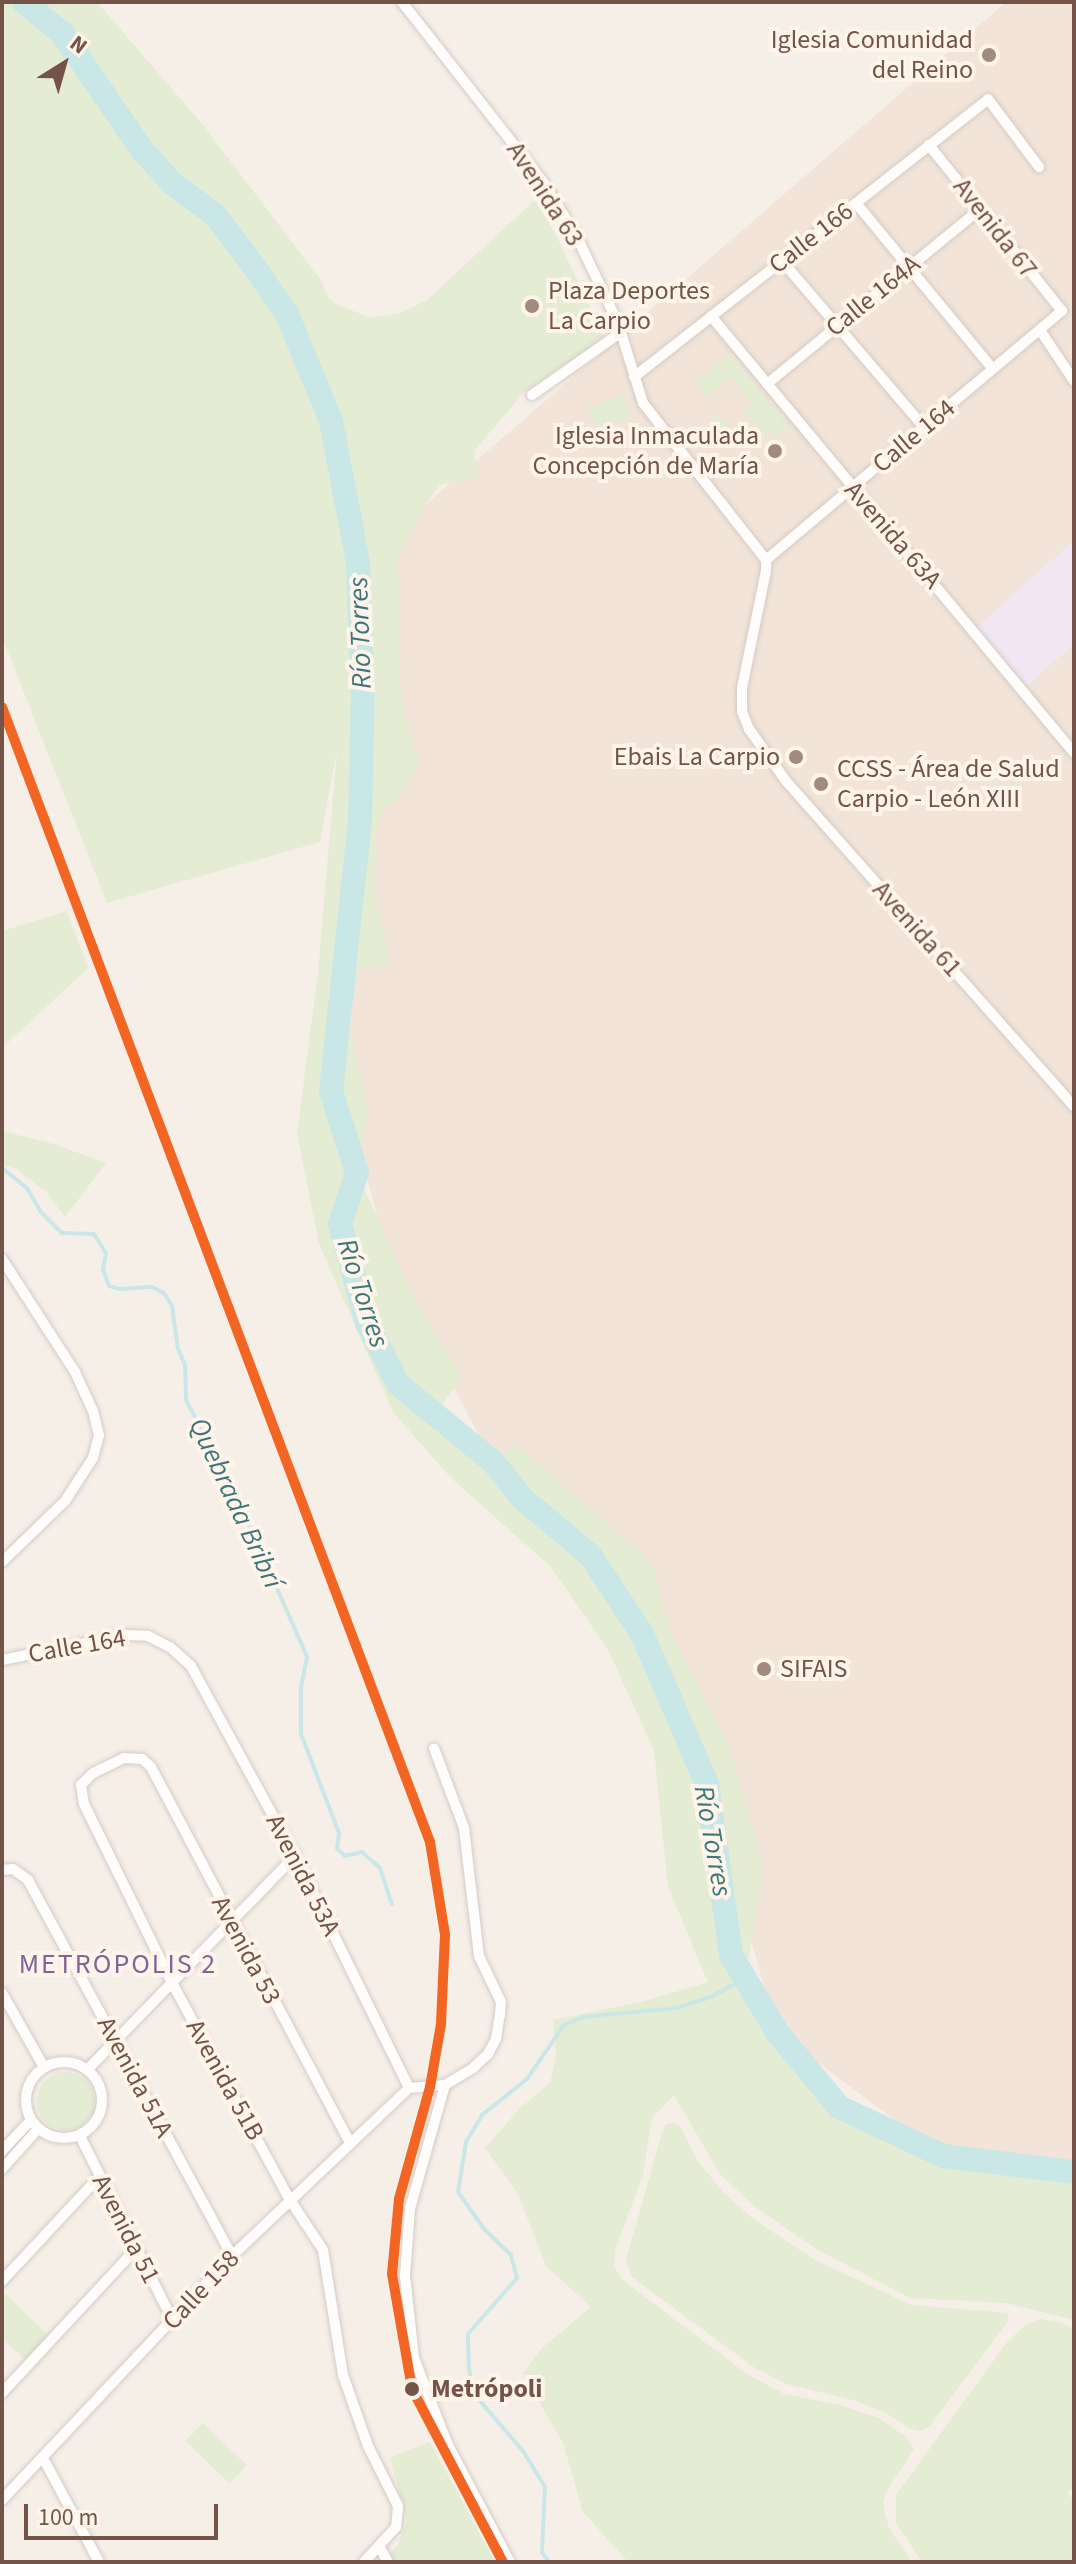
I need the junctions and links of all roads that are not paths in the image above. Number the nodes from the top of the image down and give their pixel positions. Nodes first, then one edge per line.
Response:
1 (402, 2) edge
2 (929, 145) junction
3 (1039, 167) dead end
4 (856, 203) junction
5 (980, 209) junction
6 (782, 261) junction
7 (908, 268) junction
8 (1062, 311) joint
9 (711, 316) junction
10 (836, 327) junction
11 (1040, 330) junction
12 (620, 333) junction
13 (993, 369) junction
14 (634, 377) junction
15 (1074, 381) edge
16 (767, 384) junction
17 (532, 395) dead end
18 (924, 427) junction
19 (852, 488) junction
20 (766, 560) junction
21 (1074, 753) edge
22 (1074, 1107) edge
23 (2, 1259) edge
24 (2, 1562) edge
25 (2, 1660) edge
26 (191, 1666) joint
27 (434, 1748) dead end
28 (81, 1785) joint
29 (295, 1856) junction
30 (3, 1870) edge
31 (230, 1921) junction
32 (171, 1981) junction
33 (2, 1993) edge
34 (116, 2039) junction
35 (44, 2067) junction
36 (88, 2069) junction
37 (445, 2085) junction
38 (409, 2088) junction
39 (35, 2124) junction
40 (80, 2136) junction
41 (349, 2141) junction
42 (2, 2151) edge
43 (2, 2169) edge
44 (99, 2177) junction
45 (290, 2200) junction
46 (136, 2249) junction
47 (232, 2256) junction
48 (2, 2281) edge
49 (173, 2321) junction
50 (2, 2393) edge
51 (43, 2458) junction
52 (2, 2500) edge
53 (379, 2546) junction
54 (99, 2562) edge
55 (364, 2562) edge
56 (388, 2562) edge
57 (510, 2562) edge

1 - 12 street, Avenida 63
2 - 3 street, Calle 166
2 - 4 street, Calle 166
2 - 5 street, Avenida 67
4 - 6 street, Calle 166
4 - 7 street
5 - 7 street, Calle 164A
5 - 8 street, Avenida 67
6 - 9 street, Calle 166
6 - 10 street
7 - 10 street, Calle 164A
7 - 13 street
8 - 11 street, Calle 164
9 - 14 street, Calle 166
9 - 16 street, Avenida 63A
10 - 16 street, Calle 164A
10 - 18 street
11 - 13 street, Calle 164
11 - 15 street
12 - 14 street, Avenida 63
12 - 17 street
13 - 18 street, Calle 164
14 - 20 street, Avenida 63
16 - 19 street, Avenida 63A
18 - 19 street, Calle 164
19 - 20 street, Calle 164
19 - 21 street, Avenida 63A
20 - 22 street, Avenida 61
23 - 24 street
25 - 26 street, Calle 164
26 - 29 street, Avenida 53A
27 - 37 street
28 - 31 street, Avenida 53
28 - 32 street, Avenida 51B
29 - 31 street
29 - 38 street, Avenida 53A
30 - 34 street, Avenida 51A
31 - 32 street
31 - 41 street, Avenida 53
32 - 34 street
32 - 45 street, Avenida 51B
33 - 35 street
34 - 36 street
34 - 47 street, Avenida 51A
35 - 36 street
35 - 39 street
36 - 40 street
37 - 38 street
37 - 57 street
38 - 41 street, Calle 158
39 - 40 street
39 - 42 street
39 - 43 street
40 - 44 street, Avenida 51
41 - 45 street, Calle 158
44 - 46 street, Avenida 51
44 - 48 street
45 - 47 street, Calle 158
45 - 53 street, Avenida 51B
46 - 49 street, Avenida 51
46 - 50 street
47 - 49 street, Calle 158
49 - 51 street, Calle 158
51 - 52 street, Calle 158
51 - 54 street
53 - 55 street
53 - 56 street

